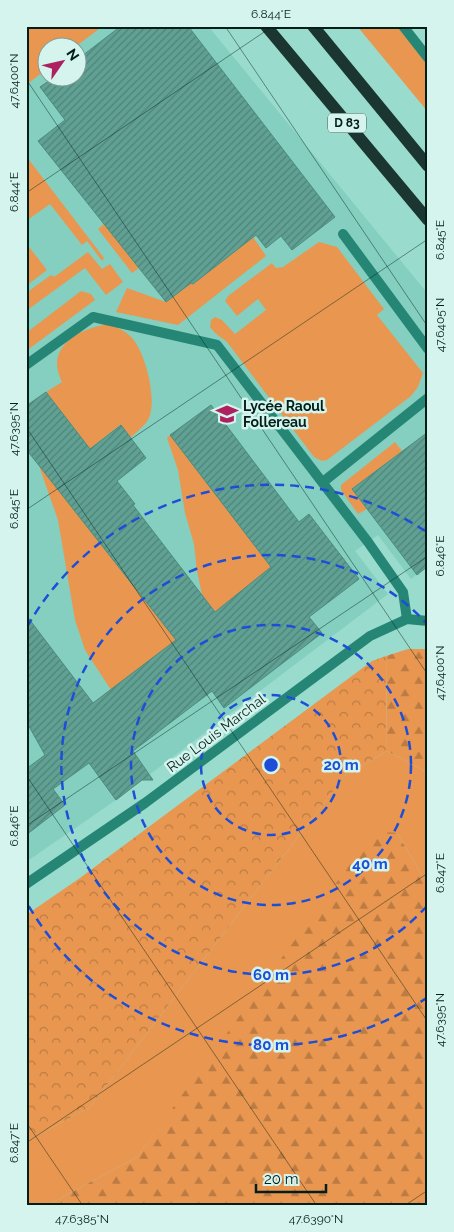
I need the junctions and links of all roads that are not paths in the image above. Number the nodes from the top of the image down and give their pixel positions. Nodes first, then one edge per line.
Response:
1 (266, 26) edge
2 (313, 26) edge
3 (403, 26) edge
4 (428, 58) edge
5 (428, 166) edge
6 (428, 220) edge
7 (343, 234) dead end
8 (428, 349) edge
9 (26, 365) edge
10 (428, 398) edge
11 (322, 482) junction
12 (407, 619) junction
13 (428, 621) edge
14 (26, 884) edge

1 - 6 main road, D 83
2 - 5 main road, D 83
3 - 4 street
7 - 8 street
9 - 11 street
10 - 11 street
11 - 12 street
12 - 13 street
12 - 14 street, Rue Louis Marchal

